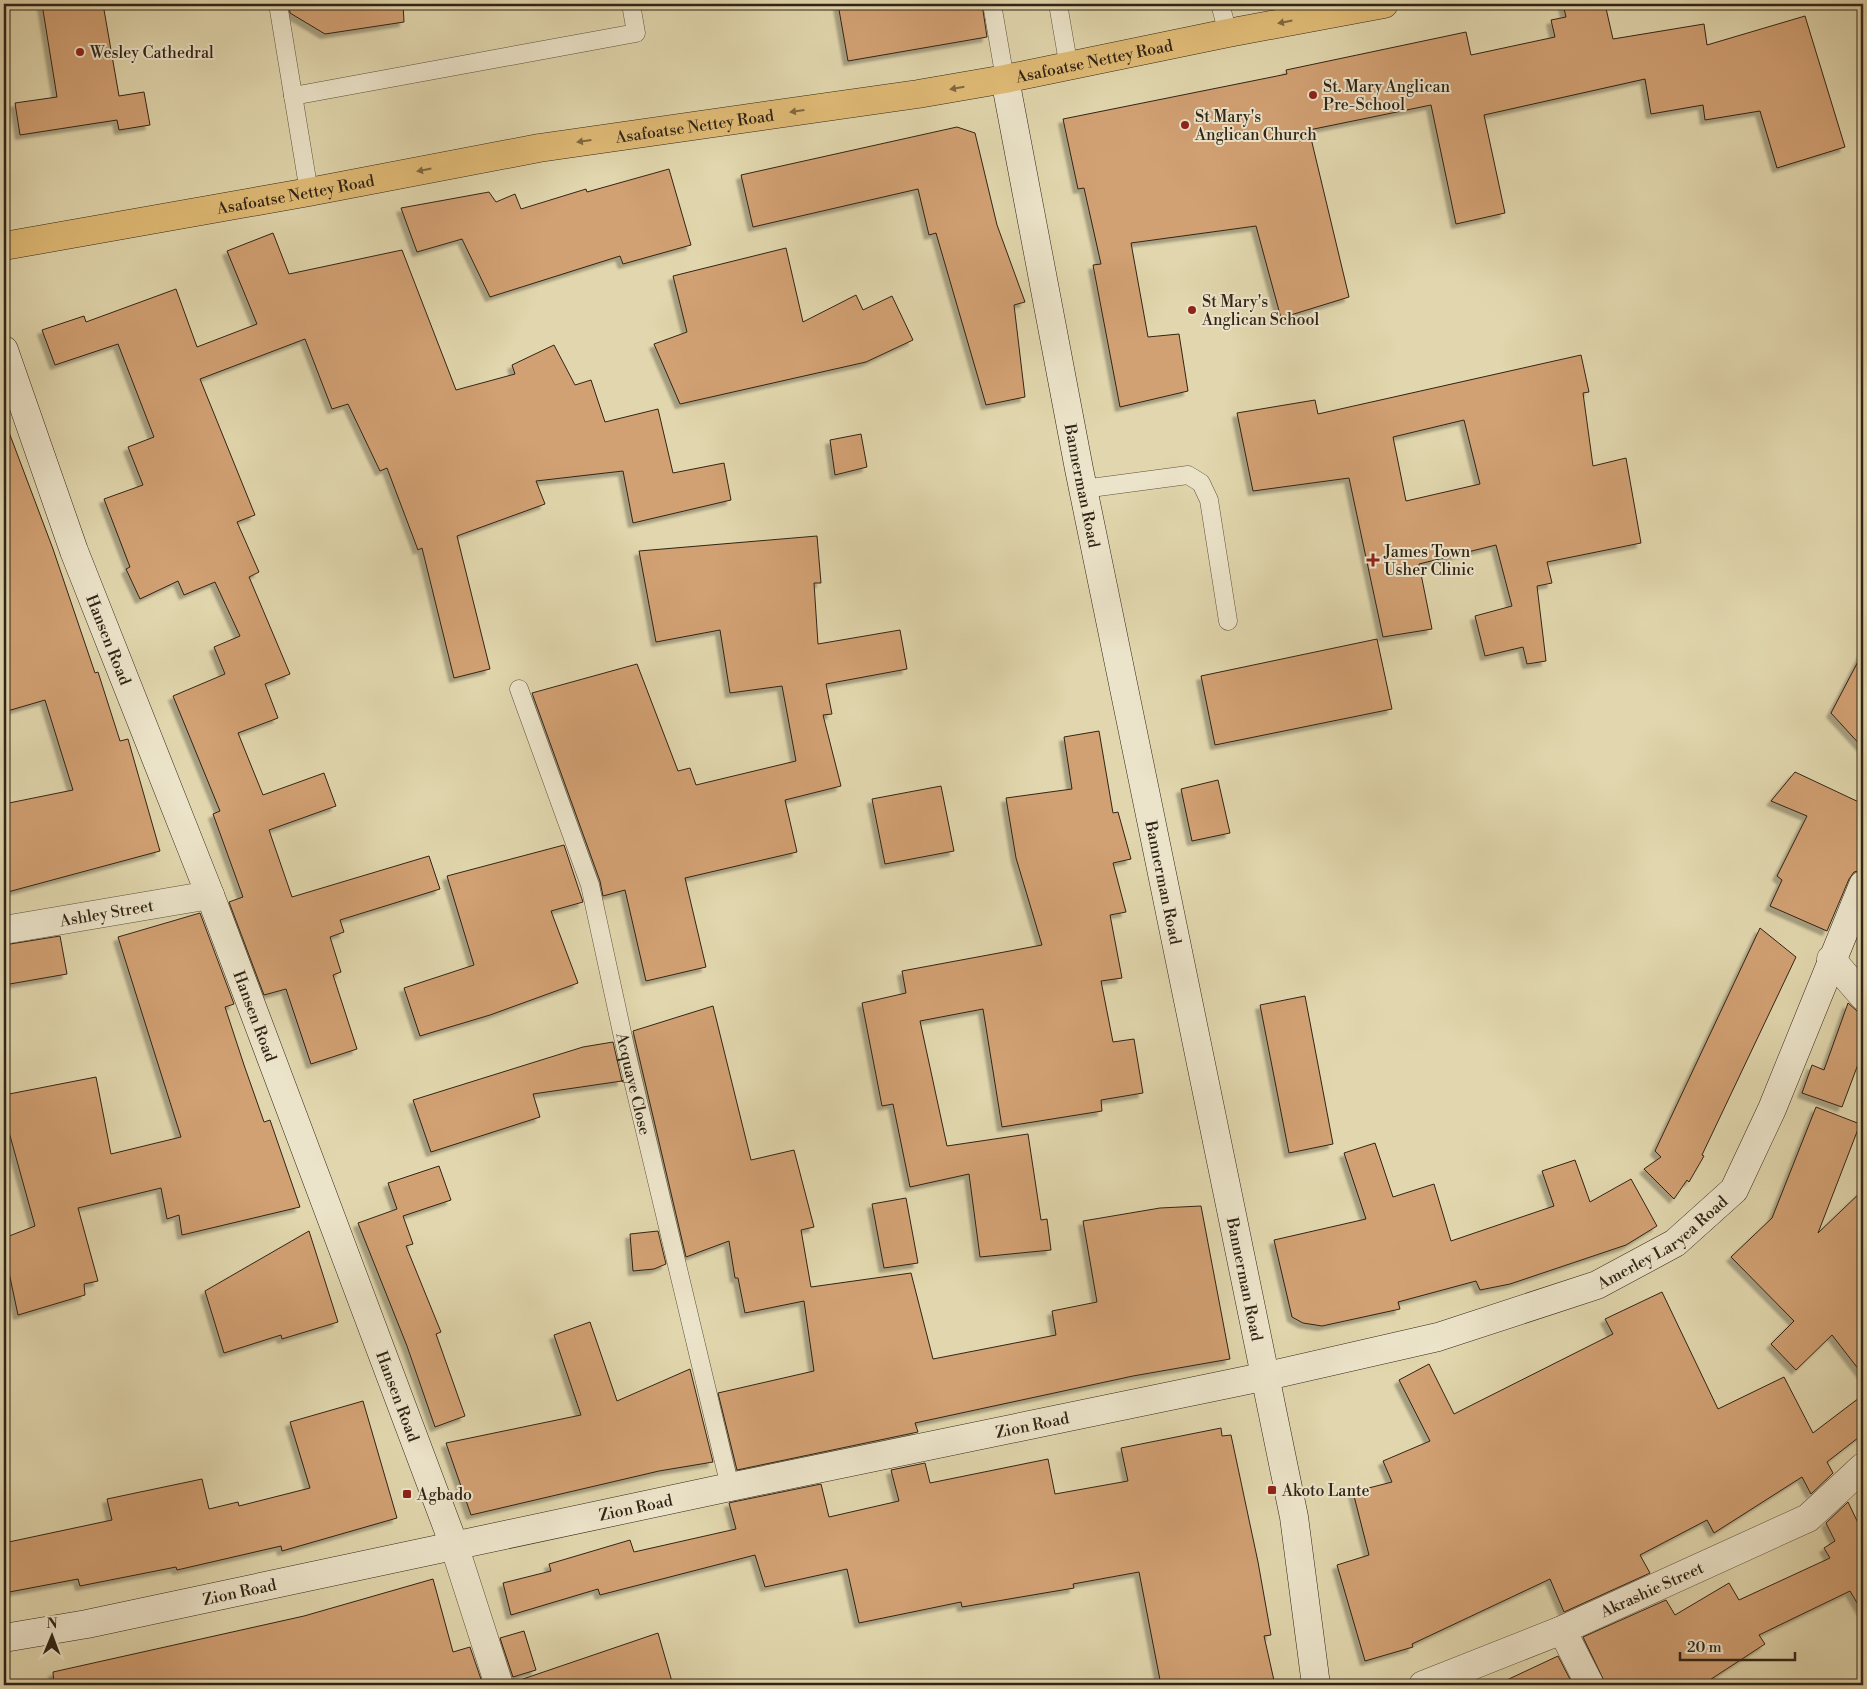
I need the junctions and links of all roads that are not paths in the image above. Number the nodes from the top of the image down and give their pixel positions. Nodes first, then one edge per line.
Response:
1 (278, 4) edge
2 (631, 4) edge
3 (992, 4) edge
4 (1058, 4) edge
5 (1220, 4) edge
6 (1384, 4) edge
7 (1228, 33) junction
8 (1069, 68) junction
9 (1006, 79) junction
10 (293, 96) junction
11 (310, 192) junction
12 (4, 246) edge
13 (4, 350) edge
14 (1083, 489) junction
15 (1228, 621) dead end
16 (519, 689) dead end
17 (1863, 885) edge
18 (210, 895) junction
19 (4, 930) edge
20 (1832, 959) junction
21 (1863, 996) edge
22 (1267, 1376) junction
23 (1863, 1467) edge
24 (730, 1487) junction
25 (454, 1545) junction
26 (1562, 1630) junction
27 (4, 1638) edge
28 (499, 1685) edge
29 (1316, 1685) edge
30 (1423, 1685) edge
31 (1590, 1685) edge

1 - 10 lane
2 - 10 lane
3 - 9 lane
4 - 8 lane
5 - 7 lane
6 -> 7 main road, Asafoatse Nettey Road
7 - 8 main road, Asafoatse Nettey Road
8 - 9 main road, Asafoatse Nettey Road
9 -> 11 main road, Asafoatse Nettey Road
9 - 14 street, Bannerman Road
10 - 11 lane
11 - 12 main road, Asafoatse Nettey Road
13 - 18 street, Hansen Road
14 - 15 lane
14 - 22 street, Bannerman Road
16 - 24 lane, Acquaye Close
17 - 20 street, Amerley Laryea Road
18 - 19 street, Ashley Street
18 - 25 street, Hansen Road
20 - 21 street
20 - 22 street, Amerley Laryea Road
22 - 24 street, Zion Road
22 - 29 street, Bannerman Road
23 - 26 street, Akrashie Street
24 - 25 street, Zion Road
25 - 27 street, Zion Road
25 - 28 street, Hansen Road
26 - 30 street, Akrashie Street
26 - 31 street

